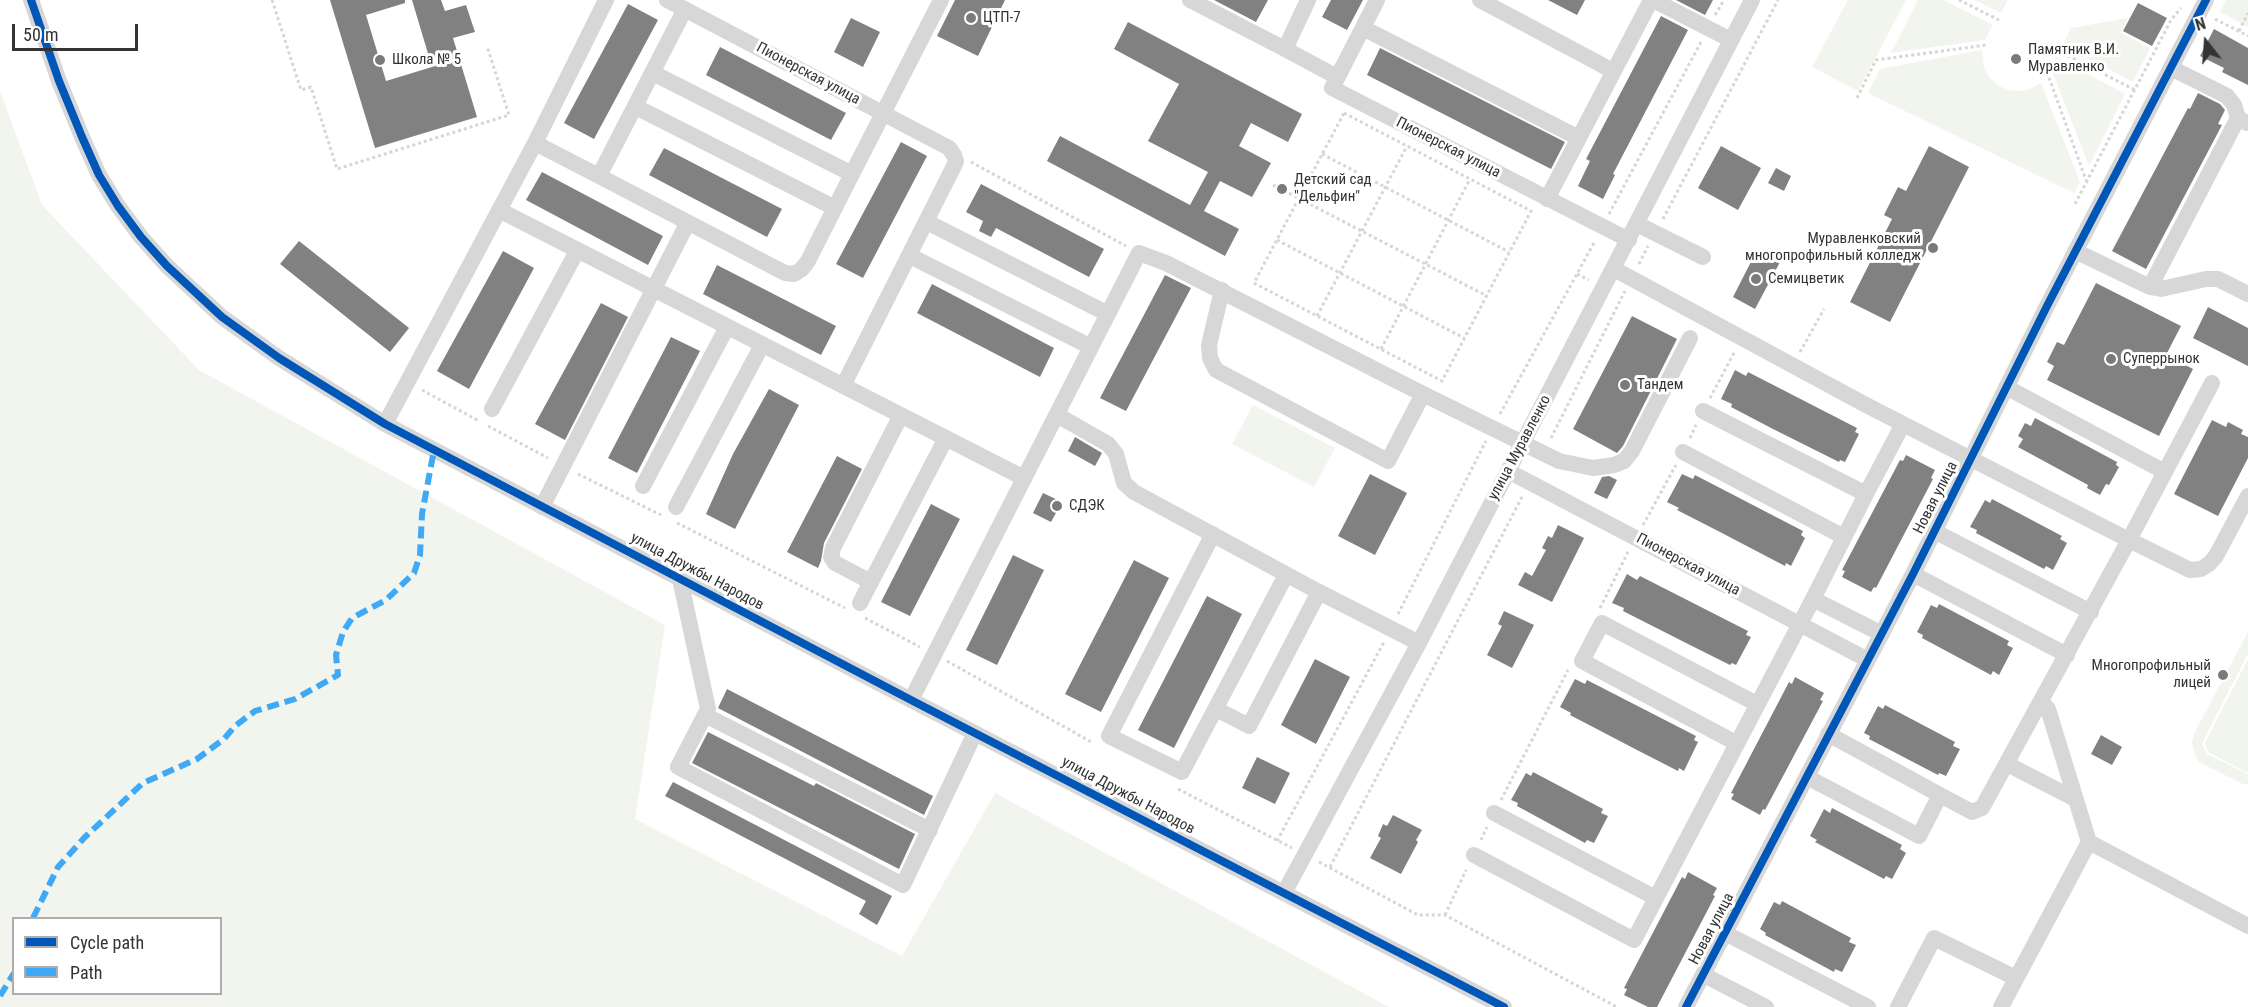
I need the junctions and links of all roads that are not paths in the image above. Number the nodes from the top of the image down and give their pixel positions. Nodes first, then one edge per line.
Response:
1 (31, 0) edge
2 (606, 0) edge
3 (667, 0) edge
4 (941, 0) edge
5 (1190, 0) edge
6 (1308, 0) edge
7 (1377, 0) edge
8 (1480, 0) edge
9 (1652, 0) edge
10 (1752, 0) edge
11 (2206, 0) edge
12 (685, 9) junction
13 (1363, 28) junction
14 (1731, 40) junction
15 (1284, 49) junction
16 (1344, 65) junction
17 (2171, 68) junction
18 (1613, 71) junction
19 (653, 73) junction
20 (636, 106) junction
21 (883, 113) junction
22 (2243, 121) edge
23 (1579, 138) junction
24 (535, 142) junction
25 (852, 174) junction
26 (599, 176) junction
27 (1547, 199) junction
28 (835, 208) junction
29 (499, 210) junction
30 (927, 222) junction
31 (687, 224) junction
32 (1637, 224) junction
33 (1629, 240) junction
34 (577, 251) junction
35 (2075, 251) junction
36 (910, 256) junction
37 (1703, 257) dead end
38 (1614, 269) junction
39 (2150, 287) junction
40 (653, 290) junction
41 (1222, 290) junction
42 (2248, 294) edge
43 (1108, 314) junction
44 (727, 327) junction
45 (1690, 338) dead end
46 (762, 345) junction
47 (1091, 347) junction
48 (2212, 382) dead end
49 (843, 386) junction
50 (2006, 387) junction
51 (1423, 393) junction
52 (492, 409) dead end
53 (1703, 411) dead end
54 (1057, 415) junction
55 (901, 416) junction
56 (385, 424) junction
57 (1903, 424) junction
58 (946, 438) junction
59 (1522, 443) junction
60 (1683, 452) dead end
61 (1971, 459) junction
62 (1508, 471) junction
63 (2165, 472) junction
64 (1024, 478) junction
65 (643, 486) dead end
66 (1866, 494) junction
67 (2248, 496) edge
68 (542, 507) junction
69 (673, 516) road end
70 (1934, 531) junction
71 (1213, 534) junction
72 (1845, 537) junction
73 (2129, 540) junction
74 (1286, 574) junction
75 (1913, 574) junction
76 (680, 579) junction
77 (871, 582) junction
78 (1319, 592) junction
79 (1812, 599) junction
80 (858, 610) road end
81 (2091, 612) junction
82 (1799, 623) junction
83 (1882, 634) junction
84 (1419, 643) junction
85 (2067, 655) junction
86 (1868, 660) junction
87 (911, 700) junction
88 (2041, 702) junction
89 (1757, 704) junction
90 (1216, 709) junction
91 (705, 715) junction
92 (975, 733) junction
93 (1828, 734) junction
94 (1736, 743) junction
95 (2007, 764) junction
96 (1807, 777) junction
97 (1940, 795) junction
98 (2075, 799) junction
99 (1494, 813) dead end
100 (930, 830) junction
101 (2089, 842) junction
102 (1474, 855) dead end
103 (1284, 893) junction
104 (1656, 898) junction
105 (2248, 926) edge
106 (1725, 933) junction
107 (1704, 975) junction
108 (2016, 978) junction
109 (1504, 1007) edge
110 (1686, 1007) edge
111 (1766, 1007) edge
112 (1868, 1007) edge
113 (1898, 1007) edge
114 (2001, 1007) edge

1 - 56 street, улица Дружбы Народов
2 - 24 street
3 - 12 street, Пионерская улица
4 - 21 street
5 - 15 street
6 - 15 street
7 - 13 street
8 - 18 street
9 - 14 street
9 - 18 street
10 - 14 street, улица Муравленко
11 - 17 street, Новая улица
12 - 19 street
12 - 21 street, Пионерская улица
13 - 16 street
13 - 23 street
14 - 32 street, улица Муравленко
15 - 16 street
16 - 27 street, Пионерская улица
17 - 22 street
17 - 35 street, Новая улица
18 - 23 street
19 - 20 street
19 - 25 street
20 - 26 street
20 - 28 street
21 - 25 street
21 - 30 street, Пионерская улица
22 - 39 street
23 - 27 street
24 - 26 street
24 - 29 street
25 - 28 street
26 - 31 street
27 - 33 street, Пионерская улица
28 - 31 street
29 - 34 street
29 - 56 street
30 - 36 street
30 - 43 street
31 - 40 street
32 - 33 street, улица Муравленко
32 - 37 street
33 - 38 street, улица Муравленко
34 - 40 street
34 - 52 street
35 - 39 street
35 - 50 street, Новая улица
36 - 47 street
36 - 49 street
38 - 57 street
38 - 59 street, улица Муравленко
39 - 42 street
40 - 44 street
40 - 68 street
41 - 43 street
41 - 51 street
41 - 51 street
43 - 47 street
44 - 46 street
44 - 65 street
45 - 59 street
46 - 49 street
46 - 69 street
47 - 54 street
48 - 63 street
49 - 55 street
50 - 61 street, Новая улица
50 - 63 street
51 - 59 street
53 - 66 street
54 - 64 street
54 - 71 street
55 - 58 street
55 - 77 street
56 - 68 street, улица Дружбы Народов
57 - 61 street
57 - 66 street
58 - 64 street
58 - 77 street
59 - 62 street, улица Муравленко
60 - 72 street
61 - 70 street, Новая улица
61 - 73 street
62 - 82 street, Пионерская улица
62 - 84 street, улица Муравленко
63 - 73 street
64 - 87 street
66 - 72 street
67 - 73 street
68 - 76 street, улица Дружбы Народов
70 - 75 street, Новая улица
70 - 81 street
71 - 74 street
71 - 90 street
72 - 79 street
73 - 81 street
74 - 78 street
74 - 90 street
75 - 83 street, Новая улица
75 - 85 street
76 - 87 street, улица Дружбы Народов
76 - 91 street
77 - 80 street
78 - 84 street
78 - 90 street
79 - 82 street
79 - 83 street
81 - 85 street
82 - 86 street, Пионерская улица
82 - 89 street
83 - 86 street, Новая улица
84 - 103 street, улица Муравленко
85 - 88 street
86 - 93 street, Новая улица
87 - 92 street, улица Дружбы Народов
88 - 95 street
88 - 98 street
89 - 94 street
89 - 94 street
91 - 100 street
91 - 100 street
92 - 100 street
92 - 103 street, улица Дружбы Народов
93 - 96 street, Новая улица
93 - 97 street
94 - 104 street
95 - 97 street
95 - 98 street
96 - 97 street
96 - 106 street, Новая улица
98 - 101 street
99 - 104 street
101 - 105 street
101 - 108 street
102 - 104 street
103 - 109 street, улица Дружбы Народов
106 - 107 street, Новая улица
106 - 112 street
107 - 110 street, Новая улица
107 - 111 street
108 - 113 street
108 - 114 street

